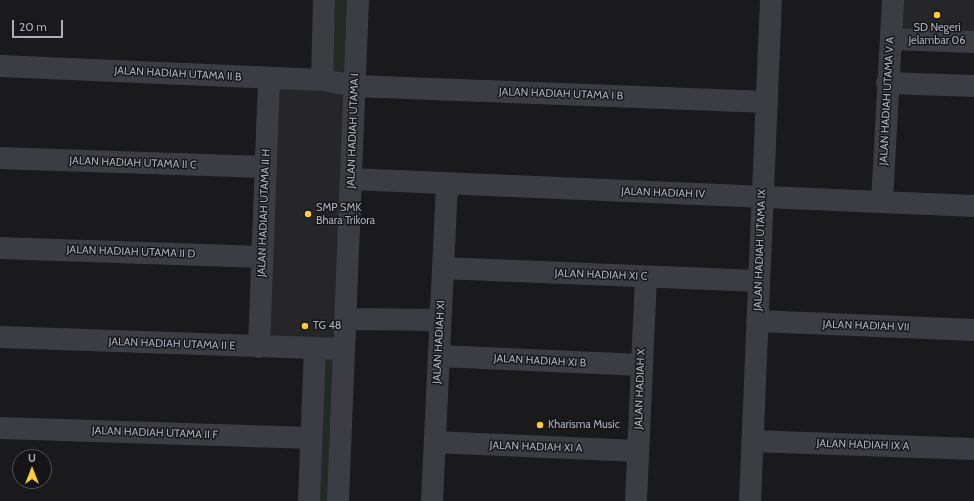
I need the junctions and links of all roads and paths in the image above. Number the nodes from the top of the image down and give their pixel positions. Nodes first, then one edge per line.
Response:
1 (324, 0) edge
2 (358, 0) edge
3 (771, 0) edge
4 (893, 0) edge
5 (891, 39) junction
6 (974, 42) edge
7 (0, 66) edge
8 (269, 78) junction
9 (322, 80) junction
10 (887, 83) junction
11 (355, 86) junction
12 (974, 86) edge
13 (767, 102) junction
14 (0, 158) edge
15 (265, 167) junction
16 (351, 179) junction
17 (447, 184) junction
18 (762, 197) junction
19 (882, 202) junction
20 (974, 206) edge
21 (0, 248) edge
22 (262, 257) junction
23 (443, 268) junction
24 (646, 277) junction
25 (758, 281) junction
26 (346, 319) junction
27 (440, 320) junction
28 (757, 321) junction
29 (974, 330) edge
30 (0, 337) edge
31 (259, 347) junction
32 (314, 348) junction
33 (344, 349) junction
34 (439, 356) junction
35 (641, 365) junction
36 (0, 428) edge
37 (311, 438) junction
38 (752, 441) junction
39 (434, 442) junction
40 (974, 448) edge
41 (638, 451) junction
42 (309, 501) edge
43 (338, 501) edge
44 (432, 501) edge
45 (636, 501) edge
46 (750, 501) edge

1 - 9 street
2 - 11 street, JALAN HADIAH UTAMA I
3 - 13 street, JALAN HADIAH UTAMA IX
4 - 5 street, JALAN HADIAH UTAMA V A
5 - 6 street
5 - 10 street, JALAN HADIAH UTAMA V A
7 - 8 street, JALAN HADIAH UTAMA II B
8 - 9 street, JALAN HADIAH UTAMA II B
8 - 15 street, JALAN HADIAH UTAMA II H
9 - 11 street, JALAN HADIAH UTAMA II B
10 - 12 street
10 - 19 street, JALAN HADIAH UTAMA V A
11 - 13 street, JALAN HADIAH UTAMA I B
11 - 16 street, JALAN HADIAH UTAMA I
13 - 18 street, JALAN HADIAH UTAMA IX
14 - 15 street, JALAN HADIAH UTAMA II C
15 - 22 street, JALAN HADIAH UTAMA II H
16 - 17 street, JALAN HADIAH IV
16 - 26 street, JALAN HADIAH UTAMA I
17 - 18 street, JALAN HADIAH IV
17 - 23 street, JALAN HADIAH XI
18 - 19 street, JALAN HADIAH IV
18 - 25 street, JALAN HADIAH UTAMA IX
19 - 20 street, JALAN HADIAH IV
21 - 22 street, JALAN HADIAH UTAMA II D
22 - 31 street, JALAN HADIAH UTAMA II H
23 - 24 street, JALAN HADIAH XI C
23 - 27 street, JALAN HADIAH XI
24 - 25 street, JALAN HADIAH XI C
24 - 35 street, JALAN HADIAH X
25 - 28 street, JALAN HADIAH UTAMA IX
26 - 27 street
26 - 33 street, JALAN HADIAH UTAMA I
27 - 34 street, JALAN HADIAH XI
28 - 29 street, JALAN HADIAH VII
28 - 38 street, JALAN HADIAH UTAMA IX
30 - 31 street, JALAN HADIAH UTAMA II E
31 - 32 street, JALAN HADIAH UTAMA II E
32 - 33 street, JALAN HADIAH UTAMA II E
32 - 37 street
33 - 43 street, JALAN HADIAH UTAMA I
34 - 35 street, JALAN HADIAH XI B
34 - 39 street, JALAN HADIAH XI
35 - 41 street, JALAN HADIAH X
36 - 37 street, JALAN HADIAH UTAMA II F
37 - 42 street
38 - 40 street, JALAN HADIAH IX A
38 - 46 street, JALAN HADIAH UTAMA IX
39 - 41 street, JALAN HADIAH XI A
39 - 44 street, JALAN HADIAH XI
41 - 45 street, JALAN HADIAH X

